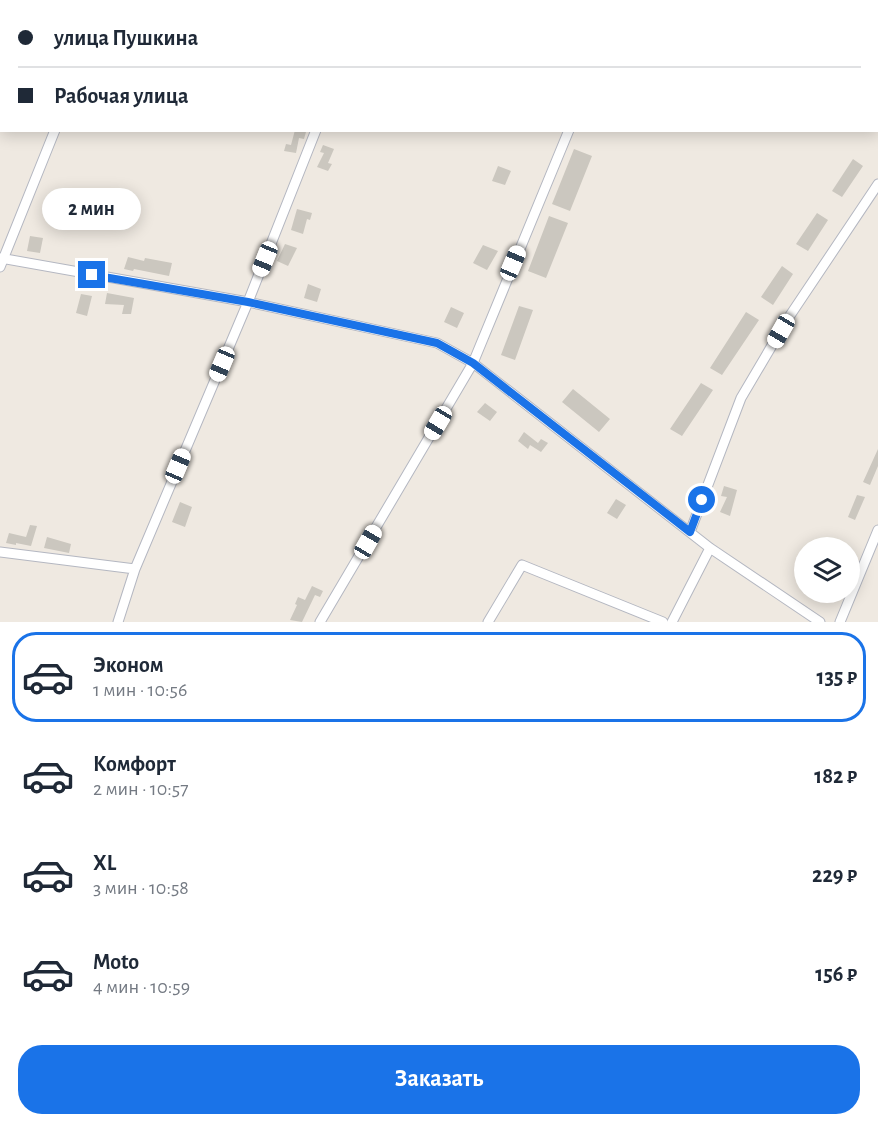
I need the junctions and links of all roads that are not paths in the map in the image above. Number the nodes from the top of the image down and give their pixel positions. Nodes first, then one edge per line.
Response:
1 (54, 132) edge
2 (315, 132) edge
3 (568, 132) edge
4 (878, 184) edge
5 (1, 261) edge
6 (248, 302) junction
7 (473, 363) junction
8 (878, 530) edge
9 (690, 532) junction
10 (710, 548) junction
11 (0, 552) edge
12 (135, 569) junction
13 (118, 622) edge
14 (320, 622) edge
15 (488, 622) edge
16 (663, 622) edge
17 (672, 622) edge
18 (820, 622) edge
19 (840, 622) edge

1 - 5 street
2 - 6 street
3 - 7 street
4 - 9 street
5 - 6 street
6 - 7 street
6 - 12 street
7 - 9 street
7 - 14 street
8 - 19 street
9 - 10 street
10 - 17 street
10 - 18 street
11 - 12 street
12 - 13 street
15 - 16 street

